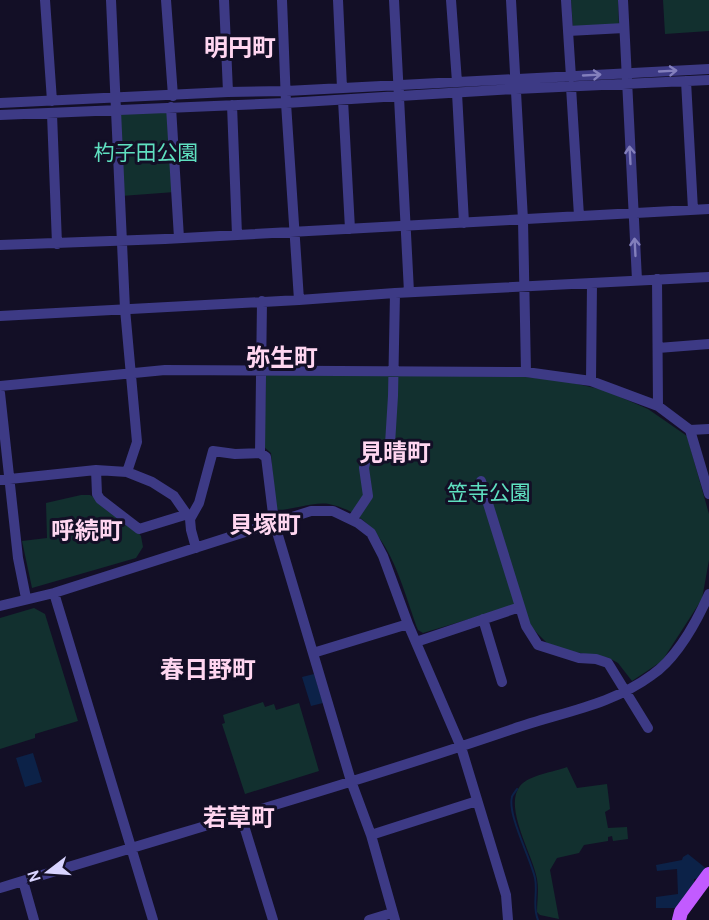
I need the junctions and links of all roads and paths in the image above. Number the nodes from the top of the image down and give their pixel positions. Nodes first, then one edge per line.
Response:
1 (45, 0) edge
2 (111, 0) edge
3 (166, 0) edge
4 (224, 0) edge
5 (282, 0) edge
6 (338, 0) edge
7 (394, 0) edge
8 (451, 0) edge
9 (511, 0) edge
10 (566, 0) edge
11 (622, 0) edge
12 (624, 28) junction
13 (568, 31) junction
14 (709, 69) edge
15 (626, 79) junction
16 (709, 80) edge
17 (686, 81) junction
18 (571, 82) junction
19 (516, 84) junction
20 (457, 87) junction
21 (342, 88) junction
22 (286, 91) junction
23 (398, 91) junction
24 (228, 92) junction
25 (117, 98) junction
26 (343, 100) junction
27 (52, 101) junction
28 (172, 102) junction
29 (286, 103) junction
30 (0, 104) edge
31 (232, 105) junction
32 (117, 111) junction
33 (52, 114) junction
34 (0, 115) edge
35 (709, 209) edge
36 (693, 210) junction
37 (633, 213) junction
38 (579, 216) junction
39 (523, 220) junction
40 (464, 223) junction
41 (406, 226) junction
42 (350, 229) junction
43 (294, 232) junction
44 (237, 235) junction
45 (179, 238) junction
46 (122, 241) junction
47 (57, 244) junction
48 (0, 245) edge
49 (709, 277) edge
50 (657, 279) junction
51 (637, 280) junction
52 (592, 283) junction
53 (526, 286) junction
54 (409, 292) junction
55 (395, 293) junction
56 (299, 300) junction
57 (262, 302) junction
58 (125, 309) junction
59 (0, 316) edge
60 (709, 344) edge
61 (658, 348) junction
62 (261, 370) junction
63 (394, 372) junction
64 (526, 372) junction
65 (131, 373) junction
66 (591, 381) junction
67 (0, 386) edge
68 (0, 393) edge
69 (658, 406) junction
70 (709, 429) edge
71 (690, 430) junction
72 (260, 453) junction
73 (96, 471) junction
74 (127, 472) junction
75 (5, 479) edge
76 (481, 481) dead end
77 (709, 494) edge
78 (189, 517) junction
79 (352, 520) junction
80 (274, 522) junction
81 (196, 548) junction
82 (54, 593) junction
83 (709, 594) edge
84 (26, 598) junction
85 (0, 606) edge
86 (520, 607) junction
87 (483, 620) junction
88 (408, 624) junction
89 (416, 642) junction
90 (312, 653) junction
91 (502, 682) dead end
92 (626, 691) junction
93 (648, 728) dead end
94 (461, 747) junction
95 (351, 781) junction
96 (477, 801) junction
97 (241, 816) junction
98 (370, 835) junction
99 (131, 848) junction
100 (708, 876) edge
101 (23, 881) junction
102 (0, 888) edge
103 (393, 916) edge
104 (34, 920) edge
105 (153, 920) edge
106 (273, 920) edge
107 (369, 920) edge
108 (508, 920) edge
109 (679, 920) edge

1 - 27 street
2 - 25 street
3 - 28 street
4 - 24 street
5 - 22 street
6 - 21 street
7 - 23 street
8 - 20 street
9 - 19 street
10 - 13 street
11 - 12 street
12 - 13 street
12 - 15 street
13 - 18 street
15 -> 14 street
15 - 17 street
15 - 18 street
37 -> 15 street
16 - 17 street
17 - 36 street
18 - 19 street
18 - 38 street
19 - 20 street
19 - 39 street
20 - 23 street
20 - 40 street
21 - 22 street
21 - 23 street
22 - 24 street
22 - 29 street
23 - 26 street
23 - 41 street
24 - 28 street
25 - 27 street
25 - 28 street
25 - 32 street
26 - 29 street
26 - 42 street
27 - 30 street
28 - 31 street
28 - 32 street
28 - 45 street
29 - 31 street
29 - 43 street
31 - 44 street
32 - 33 street
32 - 46 street
33 - 34 street
33 - 47 street
35 - 36 street
36 - 37 street
37 - 38 street
51 -> 37 street
38 - 39 street
39 - 40 street
39 - 53 street
40 - 41 street
41 - 42 street
41 - 54 street
42 - 43 street
43 - 44 street
43 - 56 street
44 - 45 street
45 - 46 street
46 - 47 street
46 - 58 street
47 - 48 street
49 - 50 street
50 - 51 street
50 - 61 street
51 - 52 street
52 - 53 street
52 - 66 street
53 - 54 street
53 - 64 street
54 - 55 street
55 - 56 street
55 - 63 street
56 - 57 street
57 - 58 street
57 - 62 street
58 - 59 street
58 - 65 street
60 - 61 street
61 - 69 street
62 - 63 street
62 - 65 street
62 - 72 street
63 - 64 street
63 - 79 street
64 - 66 street
65 - 67 street
65 - 74 street
66 - 69 street
68 - 75 street
69 - 71 street
70 - 71 street
71 - 77 street
72 - 78 street
72 - 80 street
73 - 74 street
73 - 75 street
73 - 78 street
74 - 78 street
75 - 84 street
76 - 86 street
78 - 81 street
79 - 80 street
79 - 88 street
80 - 81 street
80 - 90 street
81 - 82 street
82 - 84 street
82 - 99 street
83 - 92 street
84 - 85 street
86 - 87 street
86 - 92 street
87 - 89 street
87 - 91 street
88 - 89 street
88 - 90 street
89 - 94 street
90 - 95 street
92 - 93 street
92 - 94 street
94 - 95 street
94 - 96 street
95 - 97 street
95 - 98 street
96 - 98 street
96 - 108 street
97 - 99 street
97 - 106 street
98 - 103 street
99 - 101 street
99 - 105 street
100 - 109 main road
101 - 102 street
101 - 104 street
103 - 107 street

